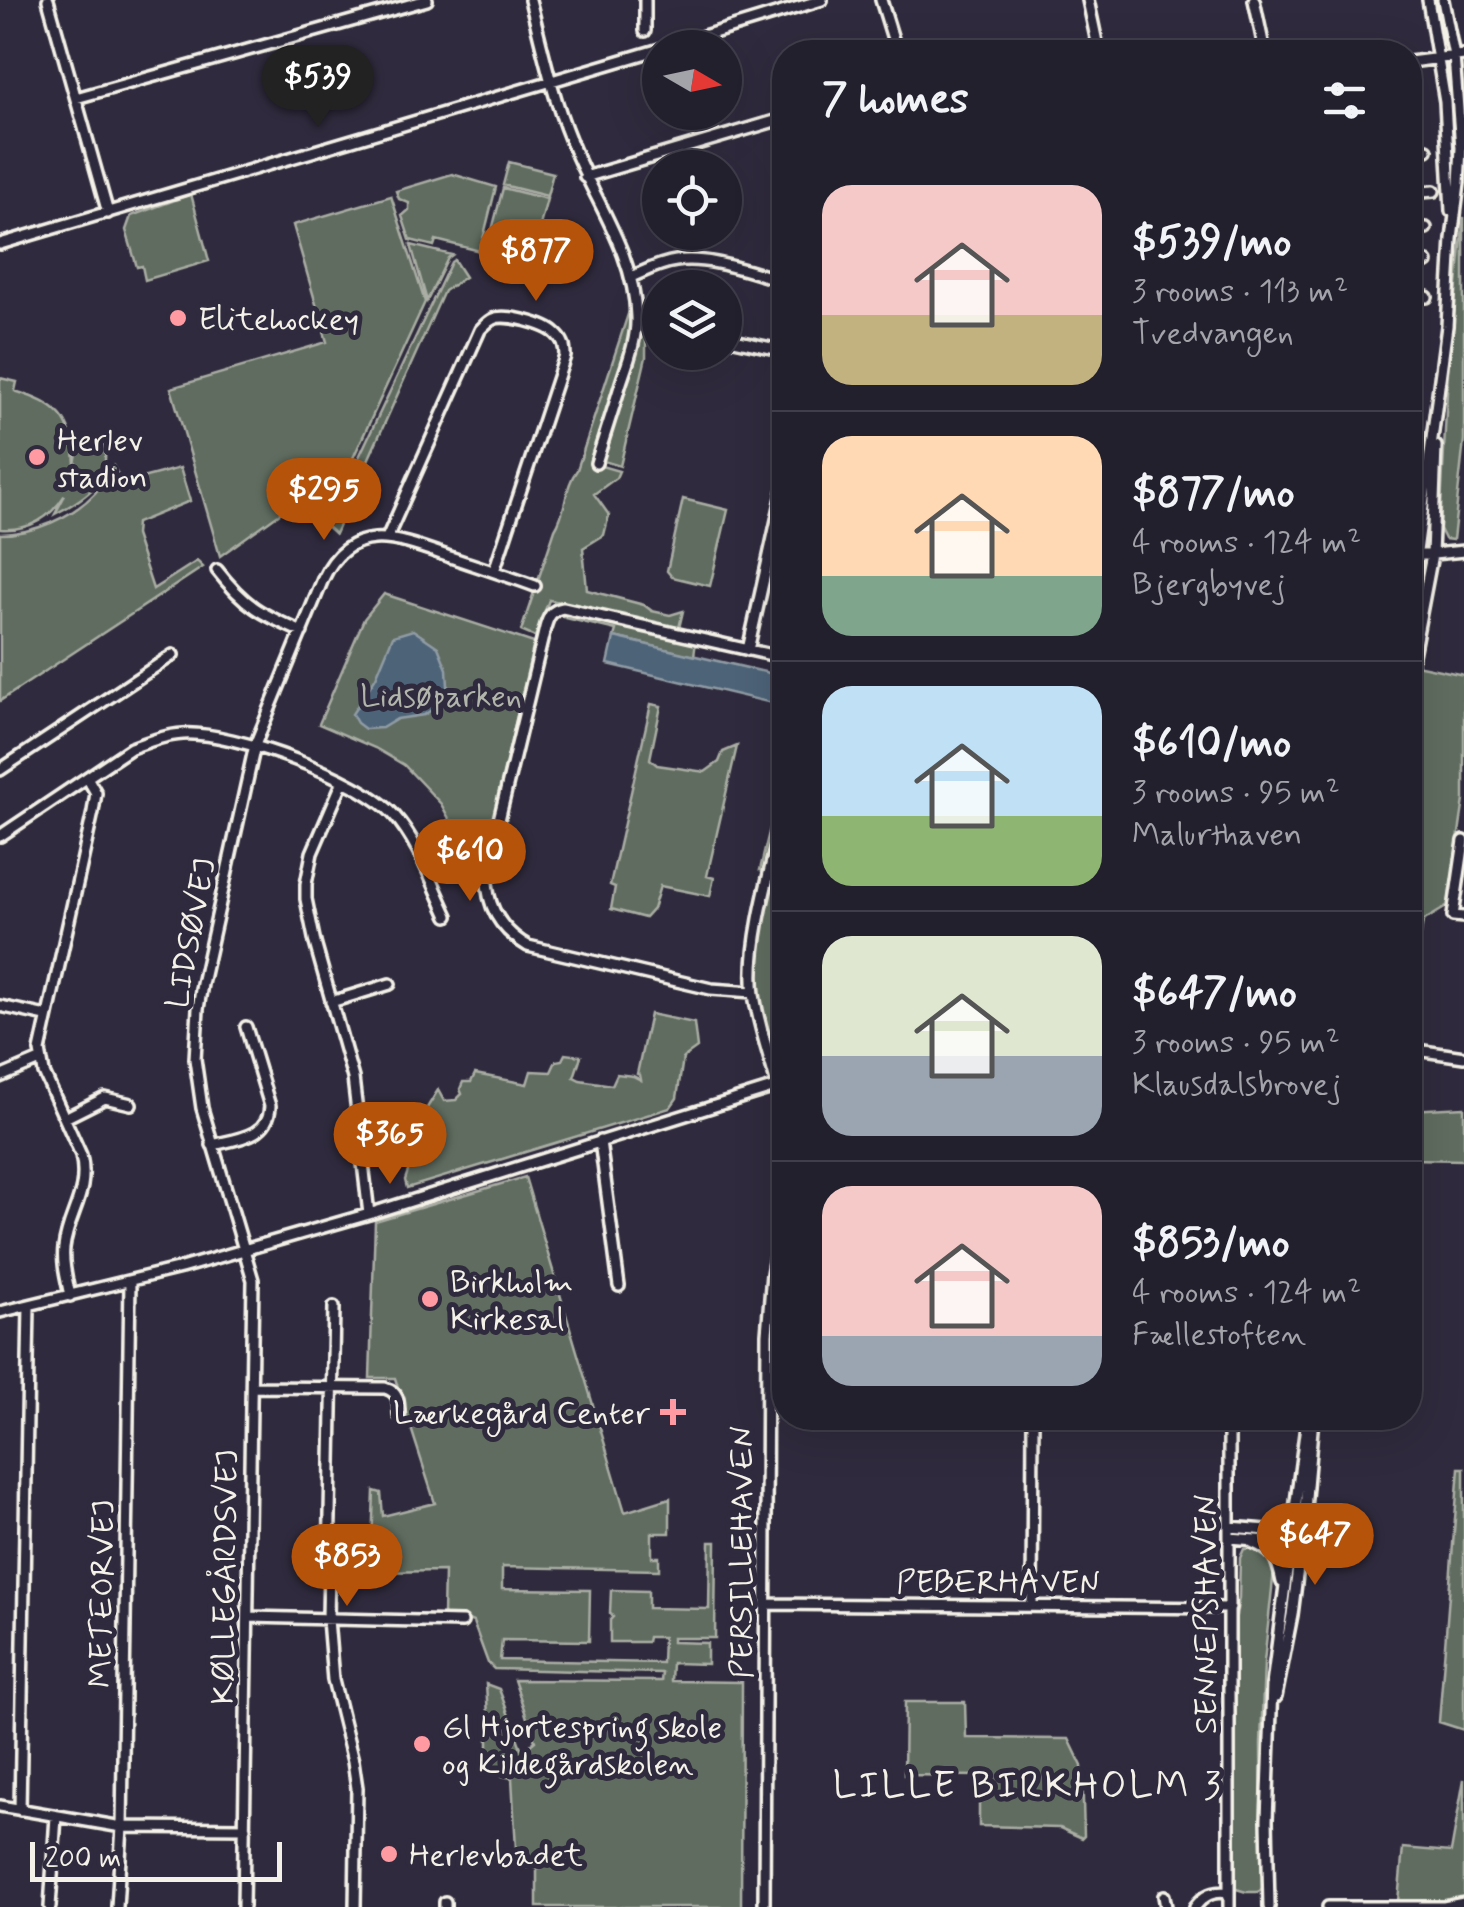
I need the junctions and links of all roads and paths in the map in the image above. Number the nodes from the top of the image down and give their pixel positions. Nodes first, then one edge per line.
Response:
1 (48, 0) edge
2 (427, 0) edge
3 (530, 0) edge
4 (645, 0) edge
5 (776, 0) edge
6 (822, 0) edge
7 (882, 0) edge
8 (1088, 0) edge
9 (1254, 0) edge
10 (1428, 0) edge
11 (1443, 0) edge
12 (776, 14) junction
13 (645, 30) edge
14 (722, 30) edge
15 (893, 40) edge
16 (1096, 40) edge
17 (1262, 40) edge
18 (642, 54) edge
19 (1459, 56) edge
20 (1438, 59) junction
21 (1422, 61) edge
22 (551, 81) junction
23 (76, 98) junction
24 (772, 122) edge
25 (1427, 150) dead end
26 (1422, 151) edge
27 (585, 177) junction
28 (1434, 191) dead end
29 (1422, 192) edge
30 (108, 213) junction
31 (1422, 228) edge
32 (1426, 228) dead end
33 (1452, 239) junction
34 (0, 244) edge
35 (1422, 262) edge
36 (1428, 262) dead end
37 (631, 277) junction
38 (772, 277) edge
39 (1422, 296) edge
40 (1427, 297) dead end
41 (637, 319) junction
42 (642, 320) edge
43 (742, 342) edge
44 (772, 348) edge
45 (1436, 418) junction
46 (596, 463) dead end
47 (1422, 502) edge
48 (386, 538) junction
49 (772, 542) edge
50 (1464, 551) edge
51 (1432, 554) junction
52 (1422, 555) edge
53 (217, 570) dead end
54 (494, 571) junction
55 (535, 586) dead end
56 (1422, 607) edge
57 (302, 632) junction
58 (748, 650) junction
59 (173, 654) dead end
60 (772, 655) edge
61 (255, 745) junction
62 (0, 770) edge
63 (88, 779) junction
64 (343, 781) junction
65 (0, 836) edge
66 (1464, 841) edge
67 (772, 871) edge
68 (448, 916) dead end
69 (1458, 916) edge
70 (390, 984) dead end
71 (753, 992) junction
72 (331, 1002) junction
73 (0, 1006) edge
74 (46, 1016) junction
75 (246, 1027) dead end
76 (1422, 1051) edge
77 (772, 1056) edge
78 (1464, 1056) edge
79 (40, 1060) junction
80 (0, 1077) edge
81 (772, 1089) edge
82 (131, 1104) dead end
83 (64, 1118) junction
84 (600, 1140) junction
85 (212, 1145) junction
86 (369, 1214) junction
87 (246, 1249) junction
88 (772, 1274) edge
89 (130, 1281) junction
90 (619, 1286) dead end
91 (70, 1296) junction
92 (28, 1306) junction
93 (334, 1307) dead end
94 (0, 1312) edge
95 (252, 1387) junction
96 (332, 1388) junction
97 (399, 1415) dead end
98 (1033, 1430) edge
99 (1229, 1430) edge
100 (1308, 1430) edge
101 (1308, 1430) edge
102 (1230, 1532) junction
103 (1245, 1538) junction
104 (1294, 1540) junction
105 (1284, 1588) junction
106 (766, 1604) junction
107 (1032, 1606) junction
108 (1230, 1608) junction
109 (248, 1617) junction
110 (328, 1619) junction
111 (462, 1622) dead end
112 (1270, 1747) junction
113 (0, 1806) edge
114 (20, 1810) junction
115 (56, 1816) junction
116 (122, 1827) junction
117 (245, 1828) junction
118 (1228, 1892) junction
119 (1164, 1896) dead end
120 (1464, 1903) edge
121 (50, 1907) edge
122 (117, 1907) edge
123 (244, 1907) edge
124 (355, 1907) edge
125 (764, 1907) edge
126 (1166, 1907) edge
127 (1196, 1907) edge
128 (1229, 1907) edge
129 (1269, 1907) edge
130 (1328, 1907) edge

1 - 23 street
2 - 23 street
3 - 22 street
4 - 13 street
5 - 12 street
6 - 12 street
7 - 15 street
8 - 16 street
9 - 17 street
10 - 20 street
11 - 19 street
12 - 14 street
18 - 22 street
19 - 20 street
19 - 33 street
20 - 21 street
20 - 33 street
22 - 27 street
22 - 30 street
23 - 30 street
24 - 27 street
25 - 26 street
27 - 37 street
28 - 29 street
30 - 34 street
31 - 32 street
33 - 45 street
35 - 36 street
37 - 38 street
37 - 41 street
39 - 40 street
41 - 42 street
41 - 46 street
43 - 44 street
45 - 47 street
45 - 51 street
48 - 54 street
48 - 54 street
48 - 57 street, LIDSØVEJ
49 - 58 street
50 - 51 street
51 - 52 street
51 - 56 street
53 - 57 street
54 - 55 street
57 - 61 street, LIDSØVEJ
58 - 60 street
58 - 71 street
59 - 62 street
61 - 63 street
61 - 64 street
61 - 85 street, LIDSØVEJ
63 - 65 street
63 - 74 street
64 - 68 street
64 - 72 street
66 - 69 street
67 - 71 street
70 - 72 street
71 - 77 street
72 - 86 street
73 - 74 street
74 - 79 street
75 - 85 street
76 - 78 street
79 - 80 street
79 - 83 street
81 - 84 street
82 - 83 street
83 - 91 street
84 - 86 street
84 - 90 street
85 - 87 street, LIDSØVEJ
86 - 87 street
87 - 89 street
87 - 95 street, KØLLEGÅRDSVEJ
88 - 106 street, PERSILLEHAVEN
89 - 91 street
89 - 116 street, METEORVEJ
91 - 92 street
92 - 94 street
92 - 114 street
93 - 96 street
95 - 96 street
95 - 109 street, KØLLEGÅRDSVEJ
96 - 97 street
96 - 110 street
98 - 107 street
99 - 102 street, SENNEPSHAVEN
100 - 104 street
101 - 104 street
102 - 103 street
102 - 104 street
102 - 108 street, SENNEPSHAVEN
103 - 104 street
103 - 105 street
104 - 105 street
104 - 112 street
105 - 112 street
106 - 107 street, PEBERHAVEN
106 - 125 street, PERSILLEHAVEN
107 - 108 street, PEBERHAVEN
108 - 118 street, SENNEPSHAVEN
109 - 110 street
109 - 117 street, KØLLEGÅRDSVEJ
110 - 111 street
110 - 124 street
112 - 129 street
113 - 114 street
114 - 115 street
115 - 116 street
115 - 121 street
116 - 117 street
116 - 122 street, METEORVEJ
117 - 123 street, KØLLEGÅRDSVEJ
118 - 127 street
118 - 128 street, SENNEPSHAVEN
119 - 126 street
120 - 130 street

